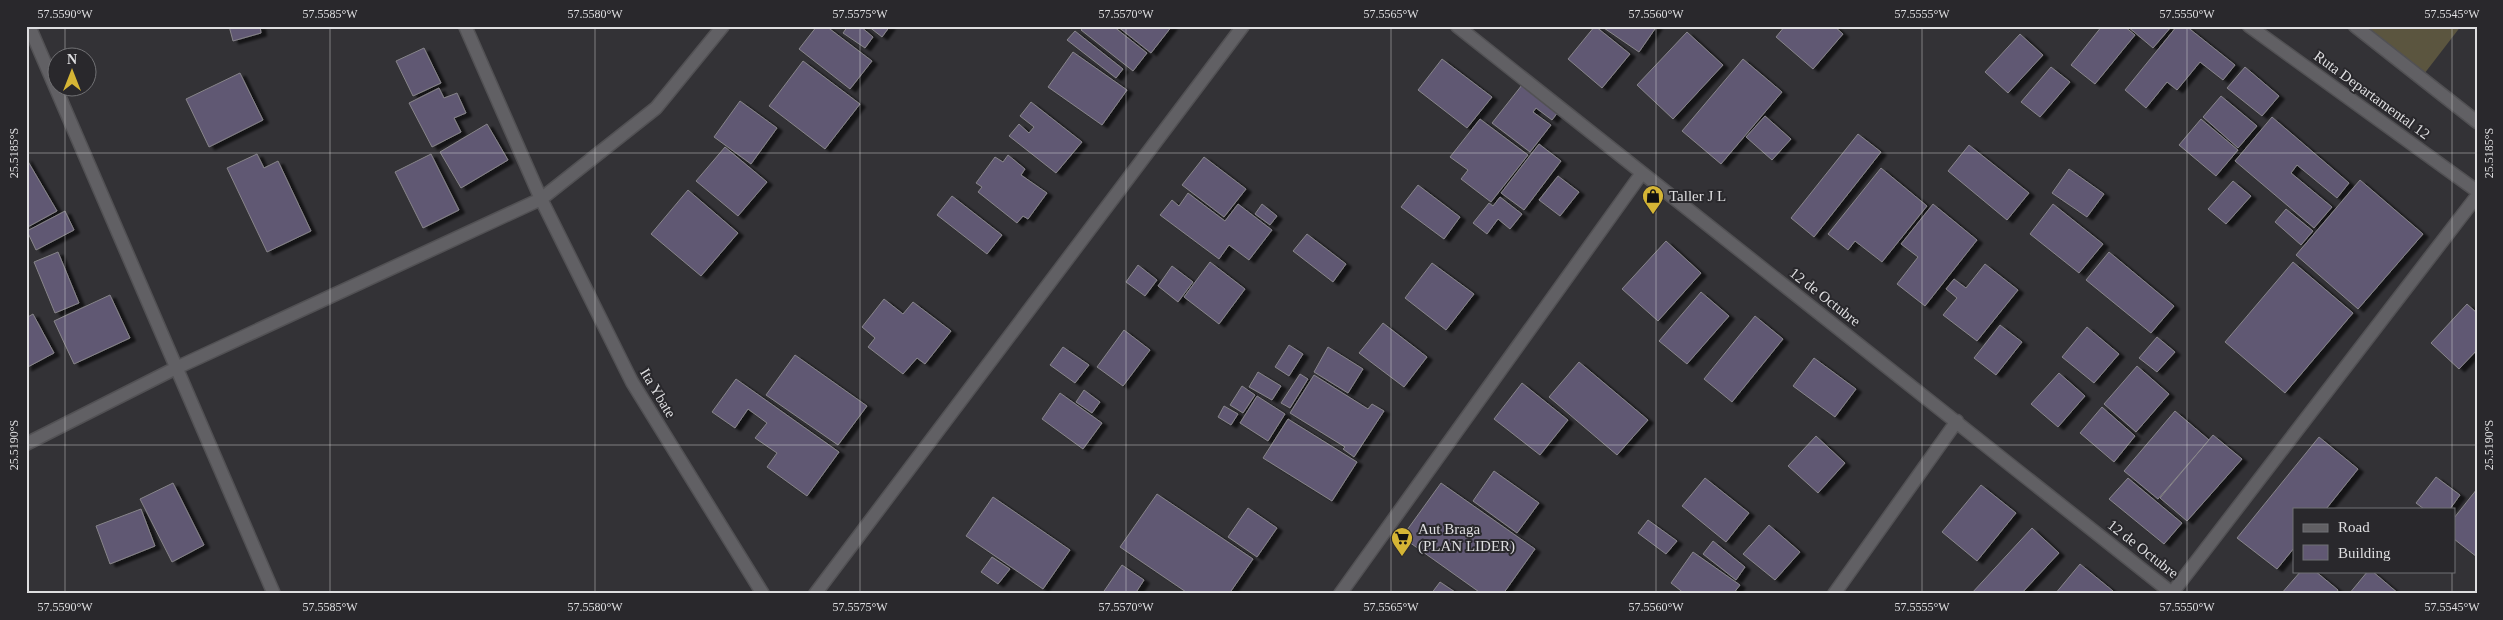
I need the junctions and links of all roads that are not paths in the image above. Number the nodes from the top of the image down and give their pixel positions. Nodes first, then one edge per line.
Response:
1 (29, 26) edge
2 (466, 26) edge
3 (723, 26) edge
4 (1244, 26) edge
5 (1457, 26) edge
6 (2249, 26) edge
7 (2355, 26) edge
8 (2477, 122) edge
9 (1642, 174) junction
10 (2477, 191) edge
11 (2477, 196) edge
12 (541, 199) junction
13 (176, 368) junction
14 (1957, 421) junction
15 (26, 444) edge
16 (2173, 593) edge
17 (274, 594) edge
18 (763, 594) edge
19 (815, 594) edge
20 (1340, 594) edge
21 (1834, 594) edge

1 - 13 street
2 - 12 street, Ita Ybate
3 - 12 street
4 - 19 street
5 - 9 street, 12 de Octubre
6 - 10 street, Ruta Departamental 12
7 - 8 street
9 - 14 street, 12 de Octubre
9 - 20 street
11 - 16 street
12 - 13 street
12 - 18 street, Ita Ybate
13 - 15 street
13 - 17 street
14 - 16 street, 12 de Octubre
14 - 21 street

